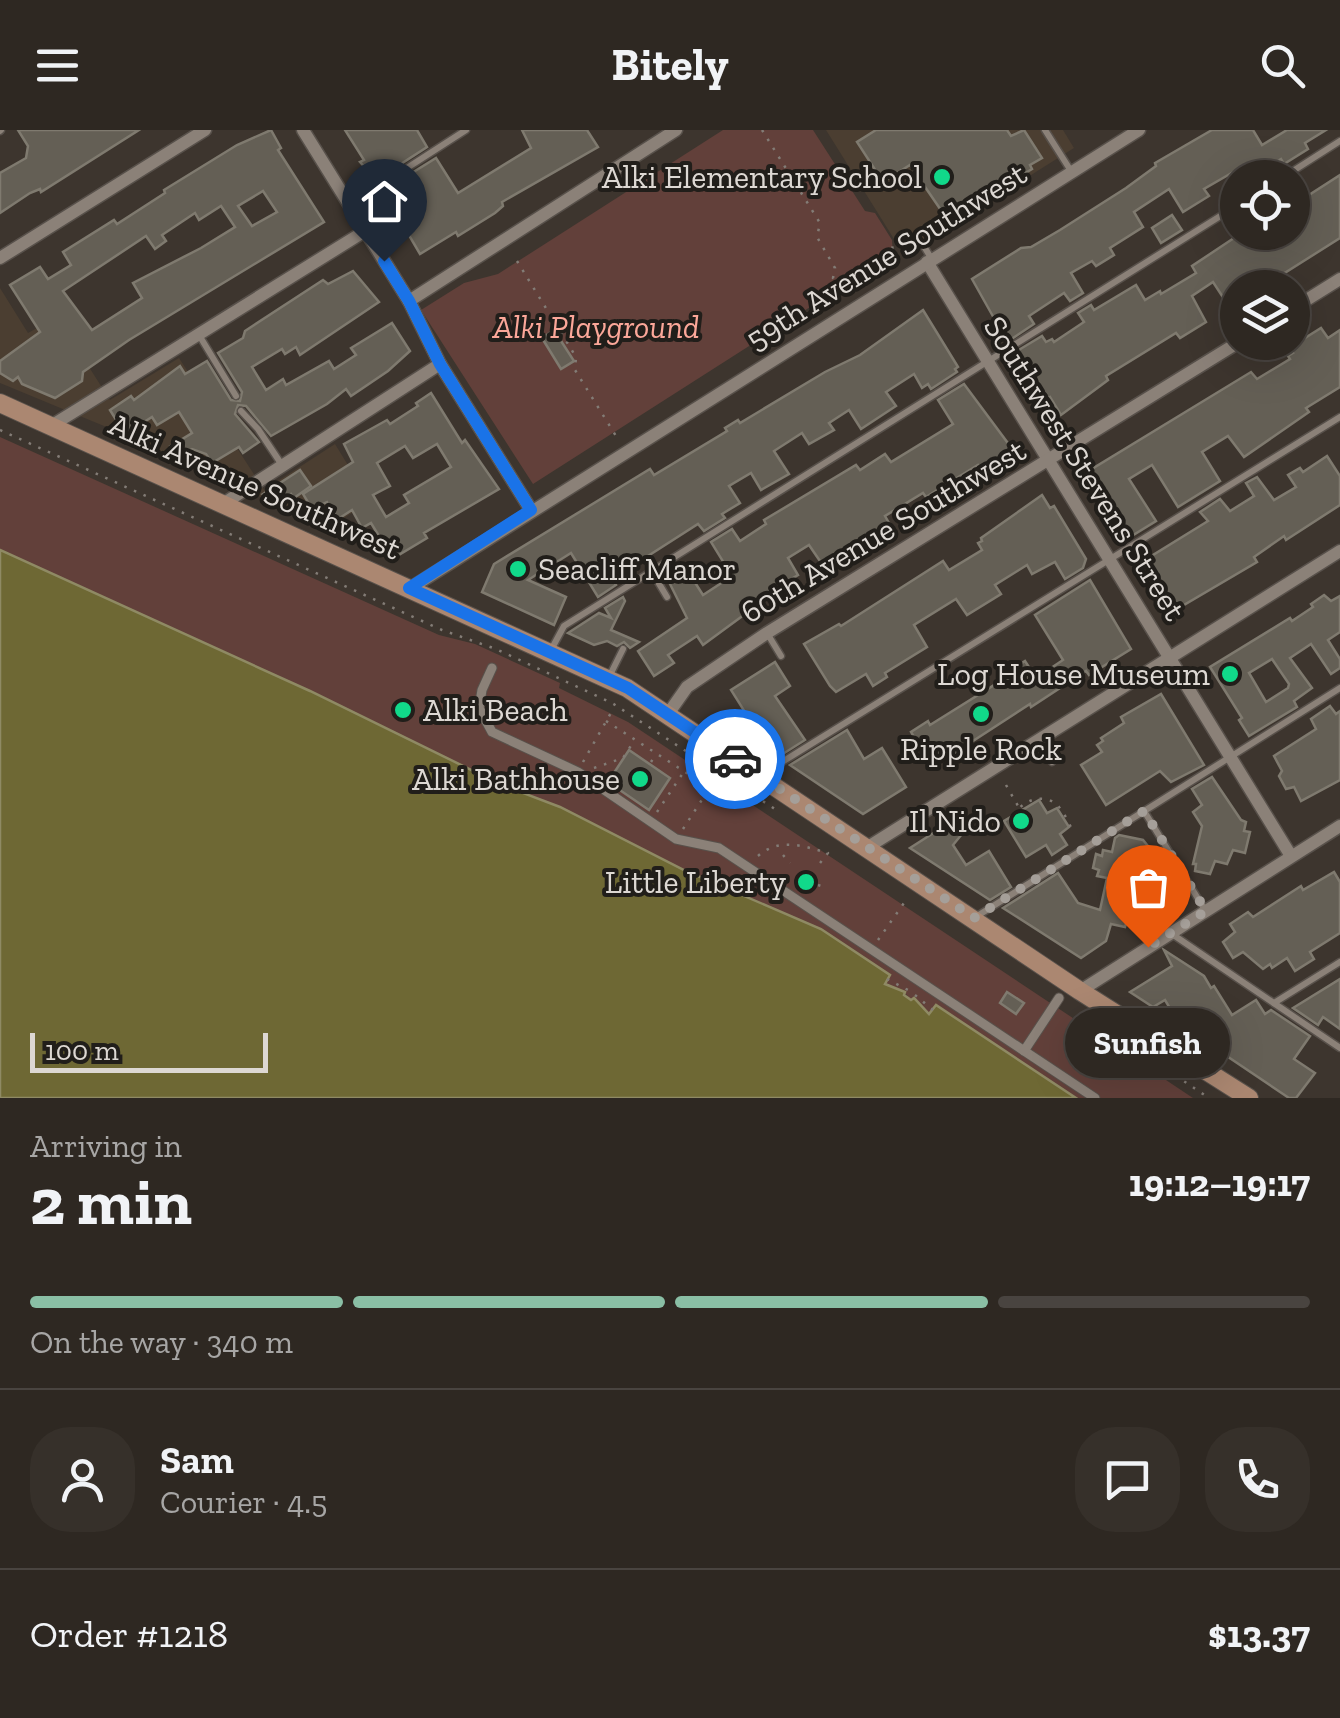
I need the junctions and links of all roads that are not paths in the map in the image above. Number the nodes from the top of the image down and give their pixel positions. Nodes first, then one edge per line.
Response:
1 (205, 130) edge
2 (303, 130) edge
3 (466, 130) edge
4 (676, 130) edge
5 (1045, 130) edge
6 (1139, 130) edge
7 (1340, 141) edge
8 (1310, 160) edge
9 (1072, 172) junction
10 (350, 204) junction
11 (1220, 216) edge
12 (365, 231) junction
13 (922, 244) dead end
14 (0, 258) edge
15 (929, 260) junction
16 (1340, 279) edge
17 (1310, 298) edge
18 (409, 301) junction
19 (198, 334) junction
20 (1220, 354) edge
21 (988, 362) junction
22 (440, 364) junction
23 (236, 396) dead end
24 (0, 402) edge
25 (241, 411) dead end
26 (1340, 417) edge
27 (51, 426) junction
28 (1049, 462) junction
29 (282, 466) junction
30 (223, 504) junction
31 (531, 510) junction
32 (691, 547) junction
33 (1340, 551) edge
34 (696, 556) dead end
35 (1109, 560) junction
36 (652, 572) junction
37 (409, 588) junction
38 (667, 597) dead end
39 (767, 633) junction
40 (623, 649) dead end
41 (550, 652) junction
42 (781, 656) dead end
43 (1170, 658) junction
44 (492, 668) dead end
45 (608, 678) junction
46 (1340, 688) edge
47 (668, 714) junction
48 (1038, 740) junction
49 (1230, 757) junction
50 (1052, 762) dead end
51 (760, 775) junction
52 (1144, 811) junction
53 (1340, 826) edge
54 (868, 847) junction
55 (1291, 856) junction
56 (1206, 911) junction
57 (974, 918) junction
58 (1171, 933) junction
59 (1340, 962) edge
60 (1080, 991) junction
61 (1059, 998) dead end
62 (1274, 1003) junction
63 (1340, 1048) edge
64 (1024, 1051) junction
65 (1095, 1098) edge
66 (1248, 1098) edge

1 - 14 street
2 - 10 street
3 - 10 lane
4 - 18 street
5 - 9 lane
6 - 9 street, 59th Avenue Southwest
7 - 8 lane
9 - 15 street, 59th Avenue Southwest
10 - 12 street
11 - 21 lane
12 - 18 street
12 - 19 street
13 - 15 lane
15 - 21 street, Southwest Stevens Street
15 - 31 street, 59th Avenue Southwest
16 - 17 street
18 - 22 street
19 - 23 lane
19 - 27 street
20 - 28 street, 60th Avenue Southwest
21 - 28 street, Southwest Stevens Street
21 - 32 lane
22 - 29 street
22 - 31 street
24 - 27 main road, Alki Avenue Southwest
25 - 29 lane
26 - 35 lane
27 - 30 main road, Alki Avenue Southwest
28 - 35 street, Southwest Stevens Street
28 - 39 street, 60th Avenue Southwest
29 - 30 street
30 - 37 main road, Alki Avenue Southwest
31 - 37 street, 59th Avenue Southwest
32 - 34 lane
32 - 36 lane
33 - 43 street
35 - 43 street, Southwest Stevens Street
35 - 51 lane
36 - 38 lane
36 - 41 lane
37 - 41 main road, Alki Avenue Southwest
39 - 42 lane
39 - 47 street, 60th Avenue Southwest
40 - 45 lane
41 - 45 main road, Alki Avenue Southwest
43 - 48 street
43 - 49 street, Southwest Stevens Street
44 - 64 street
45 - 47 main road, Alki Avenue Southwest
46 - 49 lane
47 - 51 main road, Alki Avenue Southwest
48 - 50 lane
48 - 54 street
49 - 52 lane
49 - 55 street, Southwest Stevens Street
51 - 54 main road, Alki Avenue Southwest
52 - 56 lane
52 - 57 lane
53 - 55 street
54 - 57 main road, Alki Avenue Southwest
55 - 56 street
56 - 58 street
57 - 60 main road, Alki Avenue Southwest
58 - 60 street
58 - 62 lane
59 - 62 lane
60 - 66 main road, Alki Avenue Southwest
61 - 64 street
62 - 63 lane
64 - 65 street

